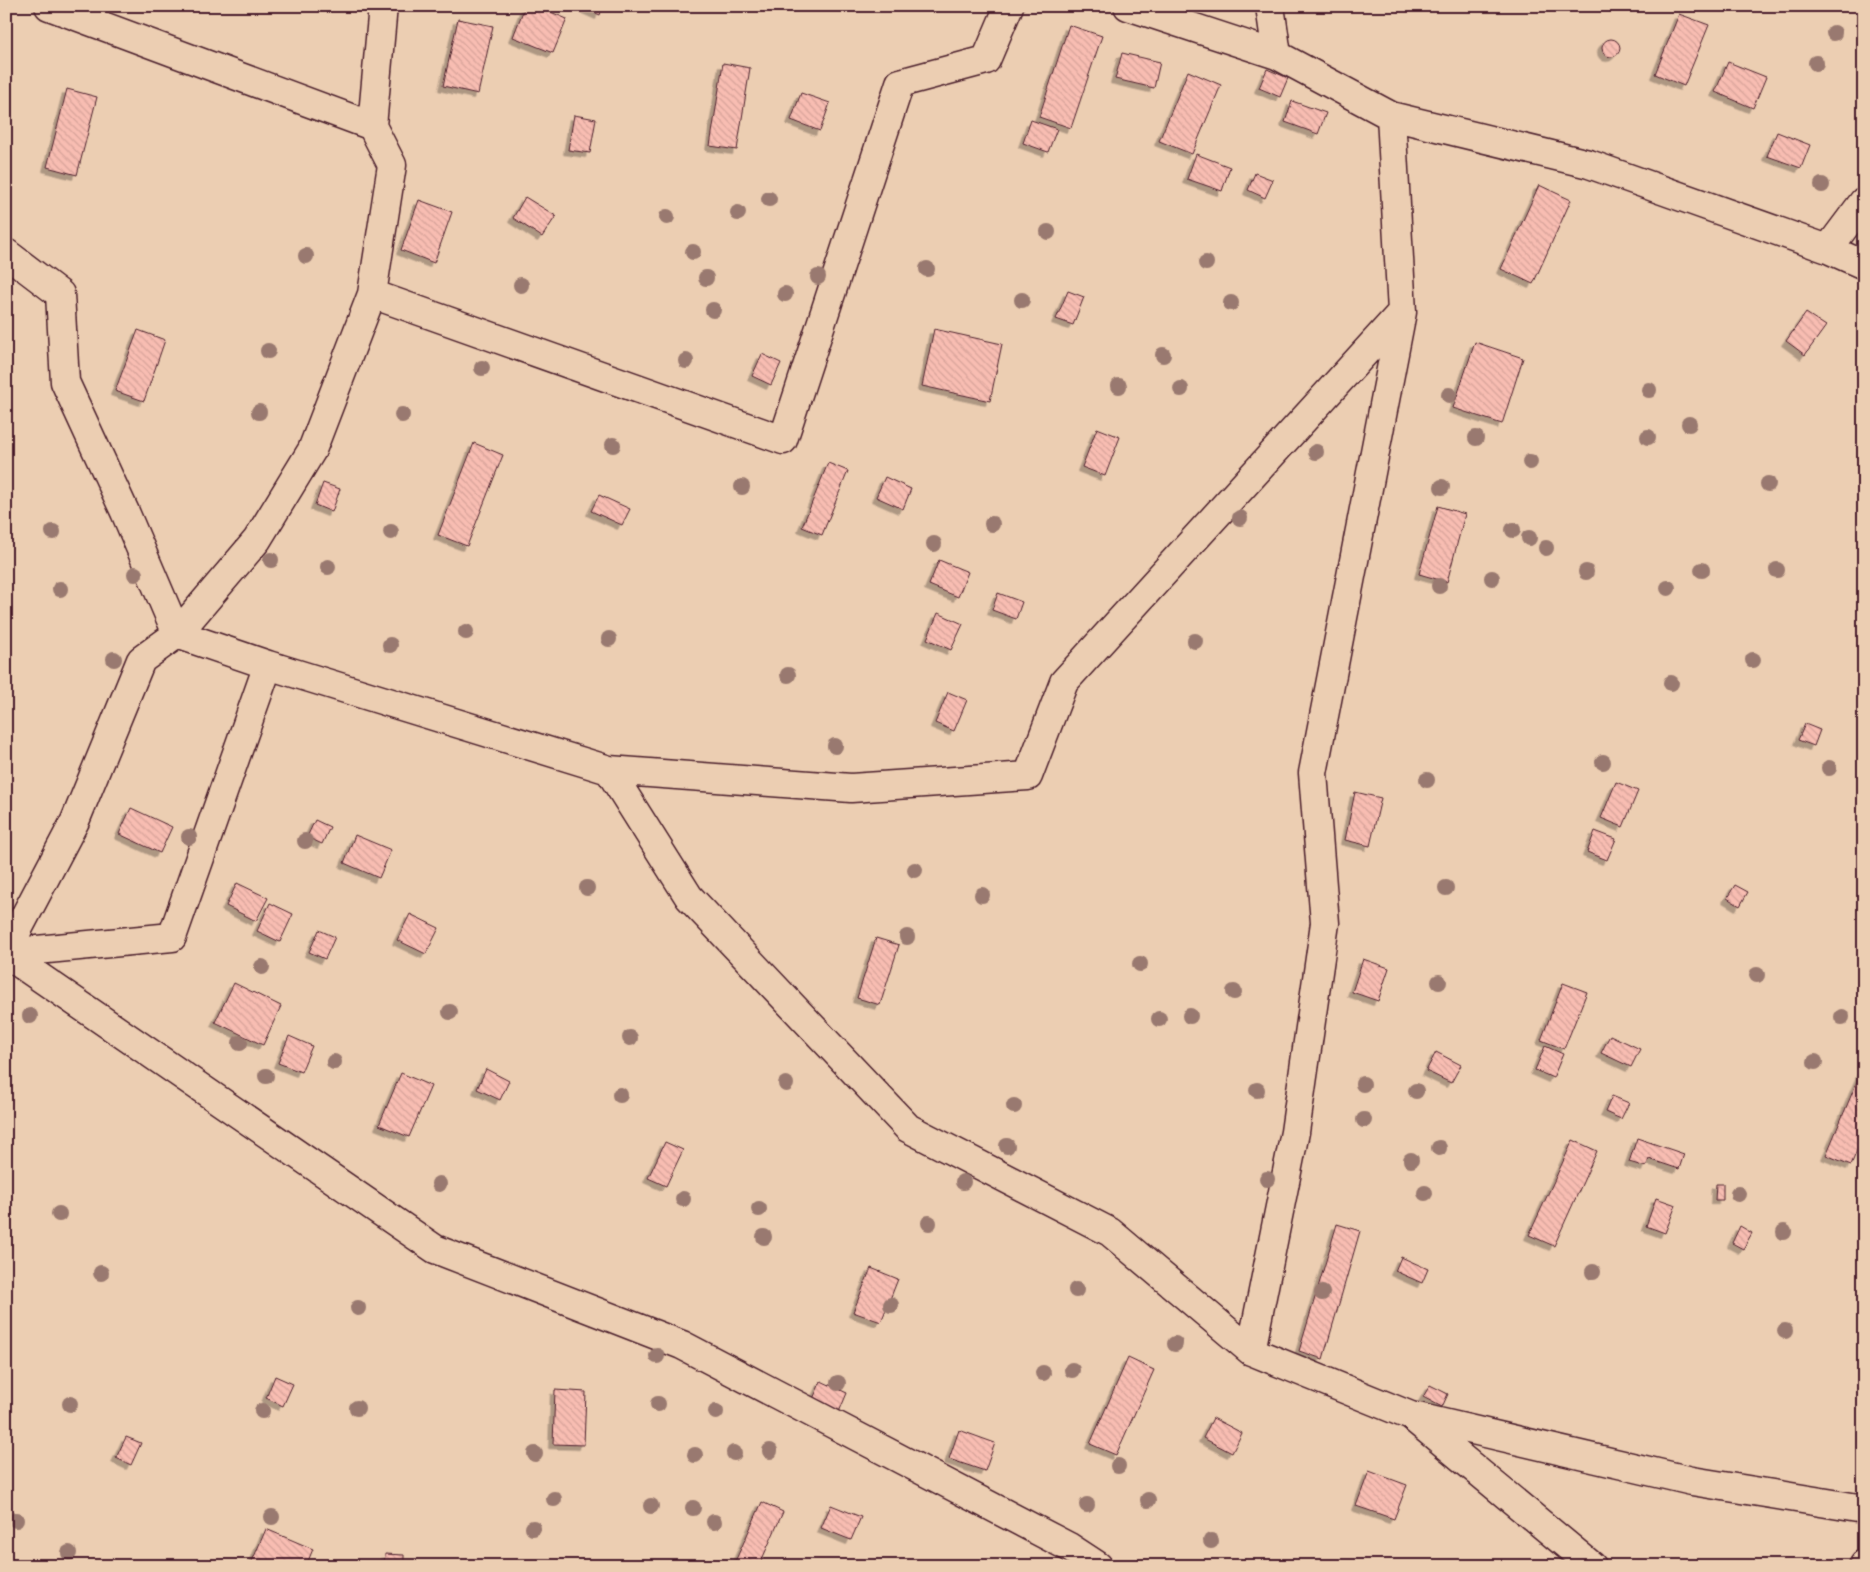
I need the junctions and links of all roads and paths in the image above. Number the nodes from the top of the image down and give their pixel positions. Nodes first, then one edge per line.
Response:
1 (49, 6) edge
2 (383, 6) edge
3 (1009, 6) edge
4 (1128, 6) edge
5 (1270, 6) edge
6 (1278, 55) junction
7 (1391, 116) junction
8 (372, 126) junction
9 (1864, 202) edge
10 (1828, 249) junction
11 (6, 252) edge
12 (1864, 265) edge
13 (372, 294) junction
14 (1402, 312) junction
15 (177, 634) junction
16 (268, 664) junction
17 (609, 770) junction
18 (6, 953) edge
19 (1250, 1351) junction
20 (1411, 1416) junction
21 (1864, 1509) edge
22 (1098, 1566) edge
23 (1592, 1566) edge

1 - 8 street
2 - 8 street
3 - 13 street
4 - 6 street
5 - 6 street
6 - 7 street
7 - 10 street
7 - 14 street
8 - 13 street
9 - 10 street
10 - 12 street
11 - 15 street
13 - 15 street
14 - 17 street
14 - 19 street
15 - 16 street
15 - 18 street
16 - 17 street
16 - 18 street
17 - 19 street
18 - 22 street
19 - 20 street
20 - 21 street
20 - 23 street

